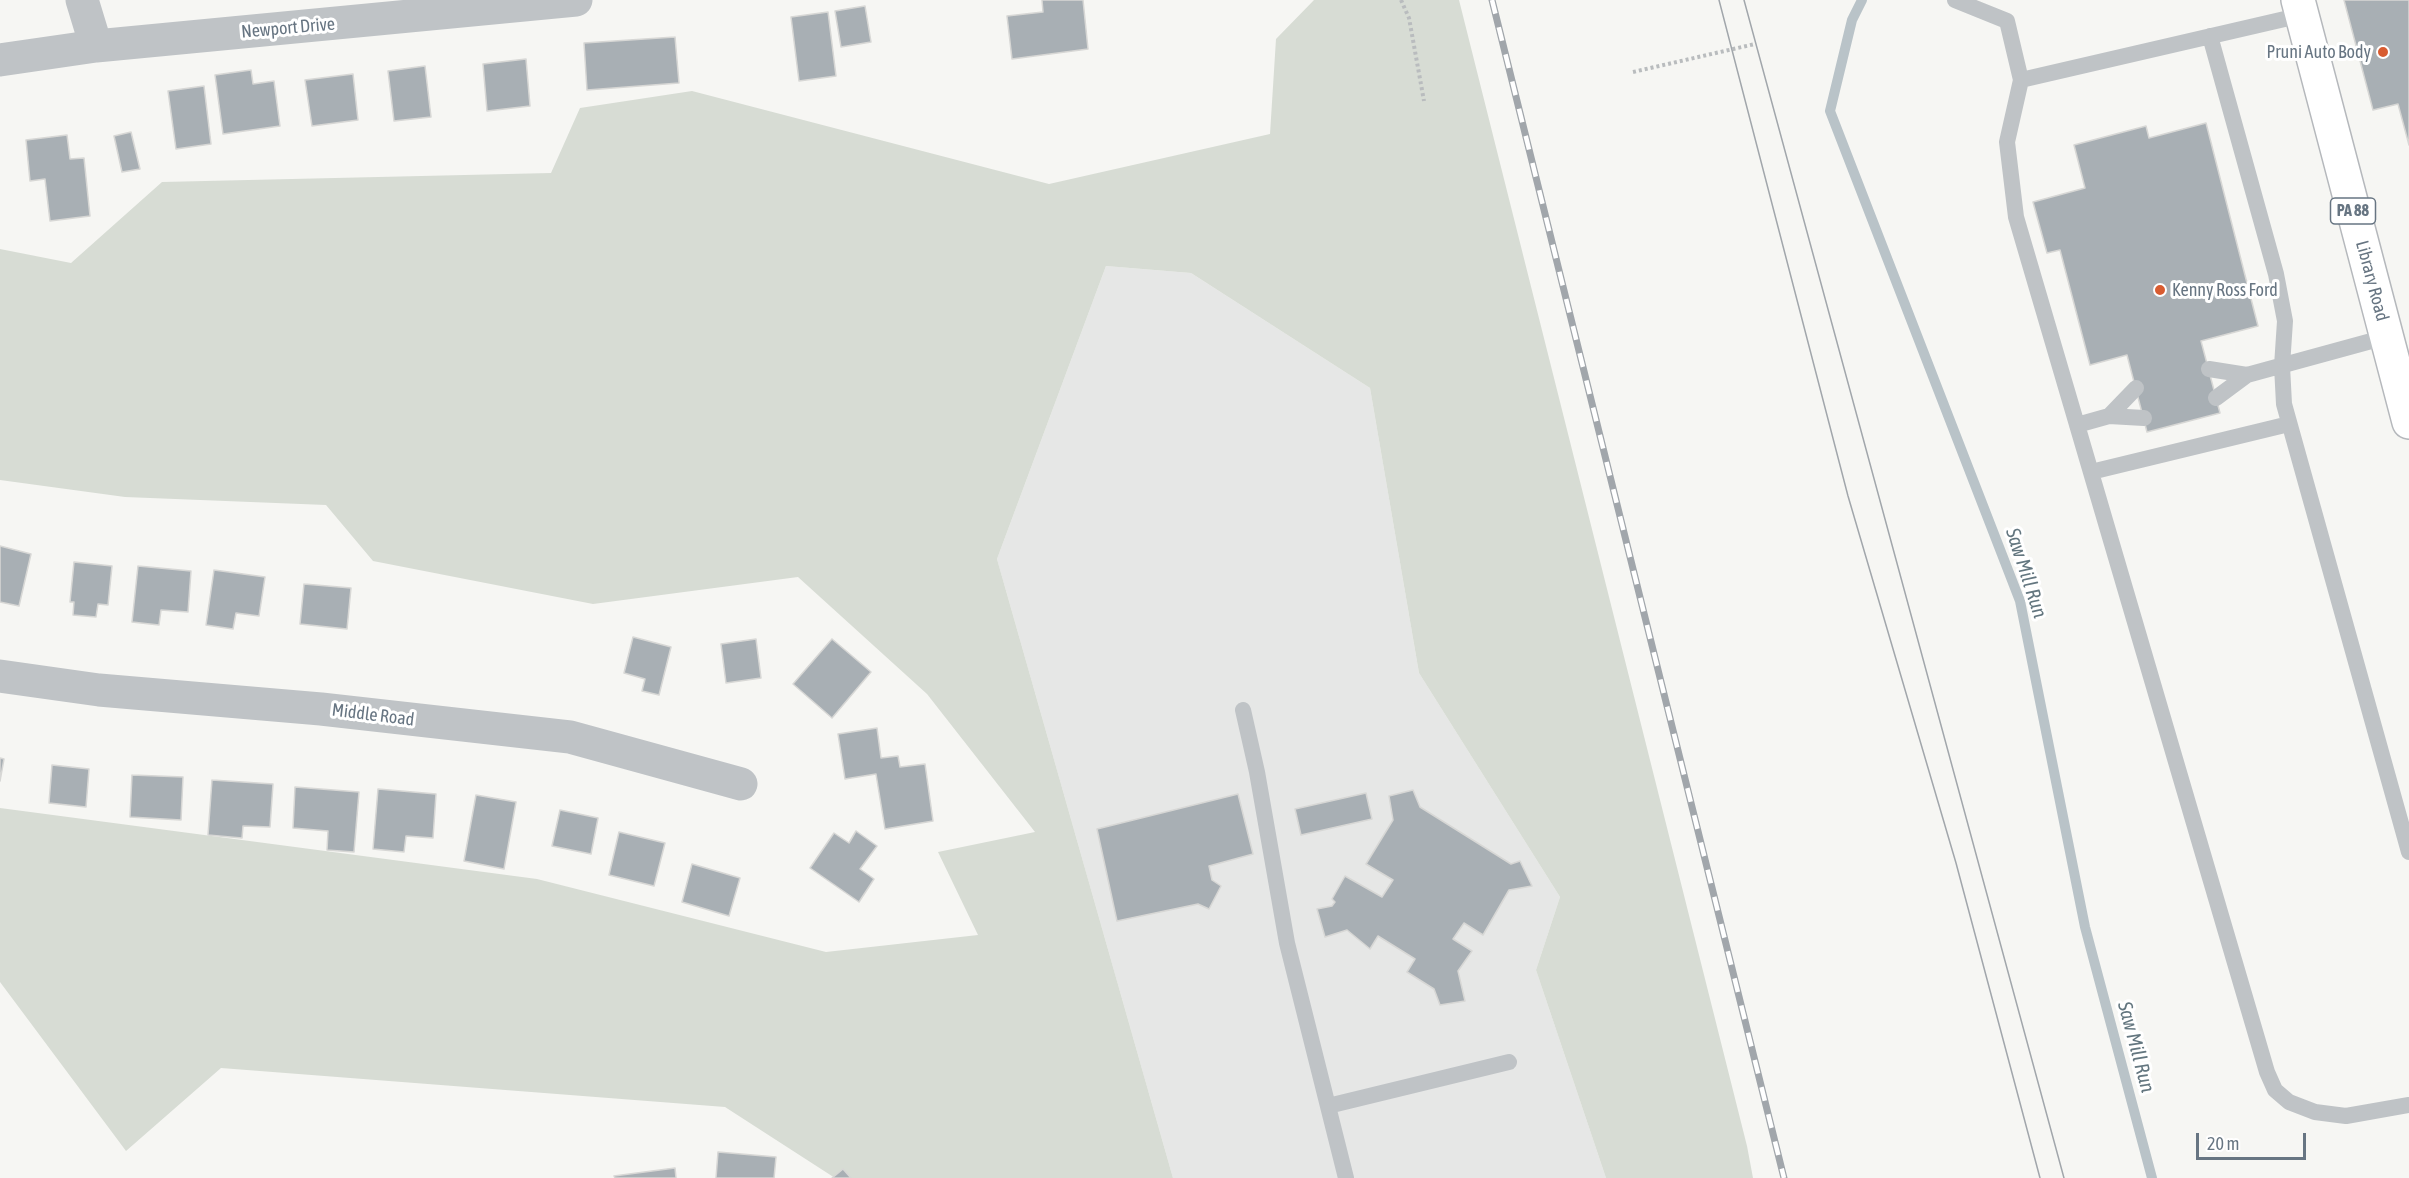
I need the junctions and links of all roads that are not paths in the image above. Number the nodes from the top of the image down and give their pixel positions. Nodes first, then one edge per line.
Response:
1 (82, 0) edge
2 (576, 0) edge
3 (1955, 0) edge
4 (508, 4) edge
5 (2300, 8) edge
6 (2210, 36) junction
7 (96, 46) junction
8 (0, 60) edge
9 (2021, 80) junction
10 (2386, 337) junction
11 (2282, 366) junction
12 (2209, 369) dead end
13 (2247, 375) junction
14 (2136, 388) dead end
15 (2216, 398) dead end
16 (2109, 416) junction
17 (2144, 418) dead end
18 (2409, 423) edge
19 (2289, 424) junction
20 (2077, 425) junction
21 (2091, 472) junction
22 (0, 676) edge
23 (1243, 710) dead end
24 (741, 784) dead end
25 (2409, 852) edge
26 (1509, 1062) dead end
27 (2409, 1105) edge
28 (1328, 1106) junction
29 (1346, 1178) edge

1 - 7 street
2 - 4 street, Newport Drive
3 - 9 lane
4 - 7 street, Newport Drive
5 - 6 lane
5 - 10 main road, Library Road / PA 88
6 - 9 lane
6 - 11 lane
7 - 8 street, Newport Drive
9 - 20 lane
10 - 11 lane
10 - 18 main road, Library Road / PA 88
11 - 13 lane
11 - 19 lane
12 - 13 lane
13 - 15 lane
14 - 16 lane
16 - 17 lane
16 - 20 lane
19 - 21 lane
19 - 25 lane
20 - 21 lane
21 - 27 lane
22 - 24 street, Middle Road
23 - 28 lane
26 - 28 lane
28 - 29 lane

